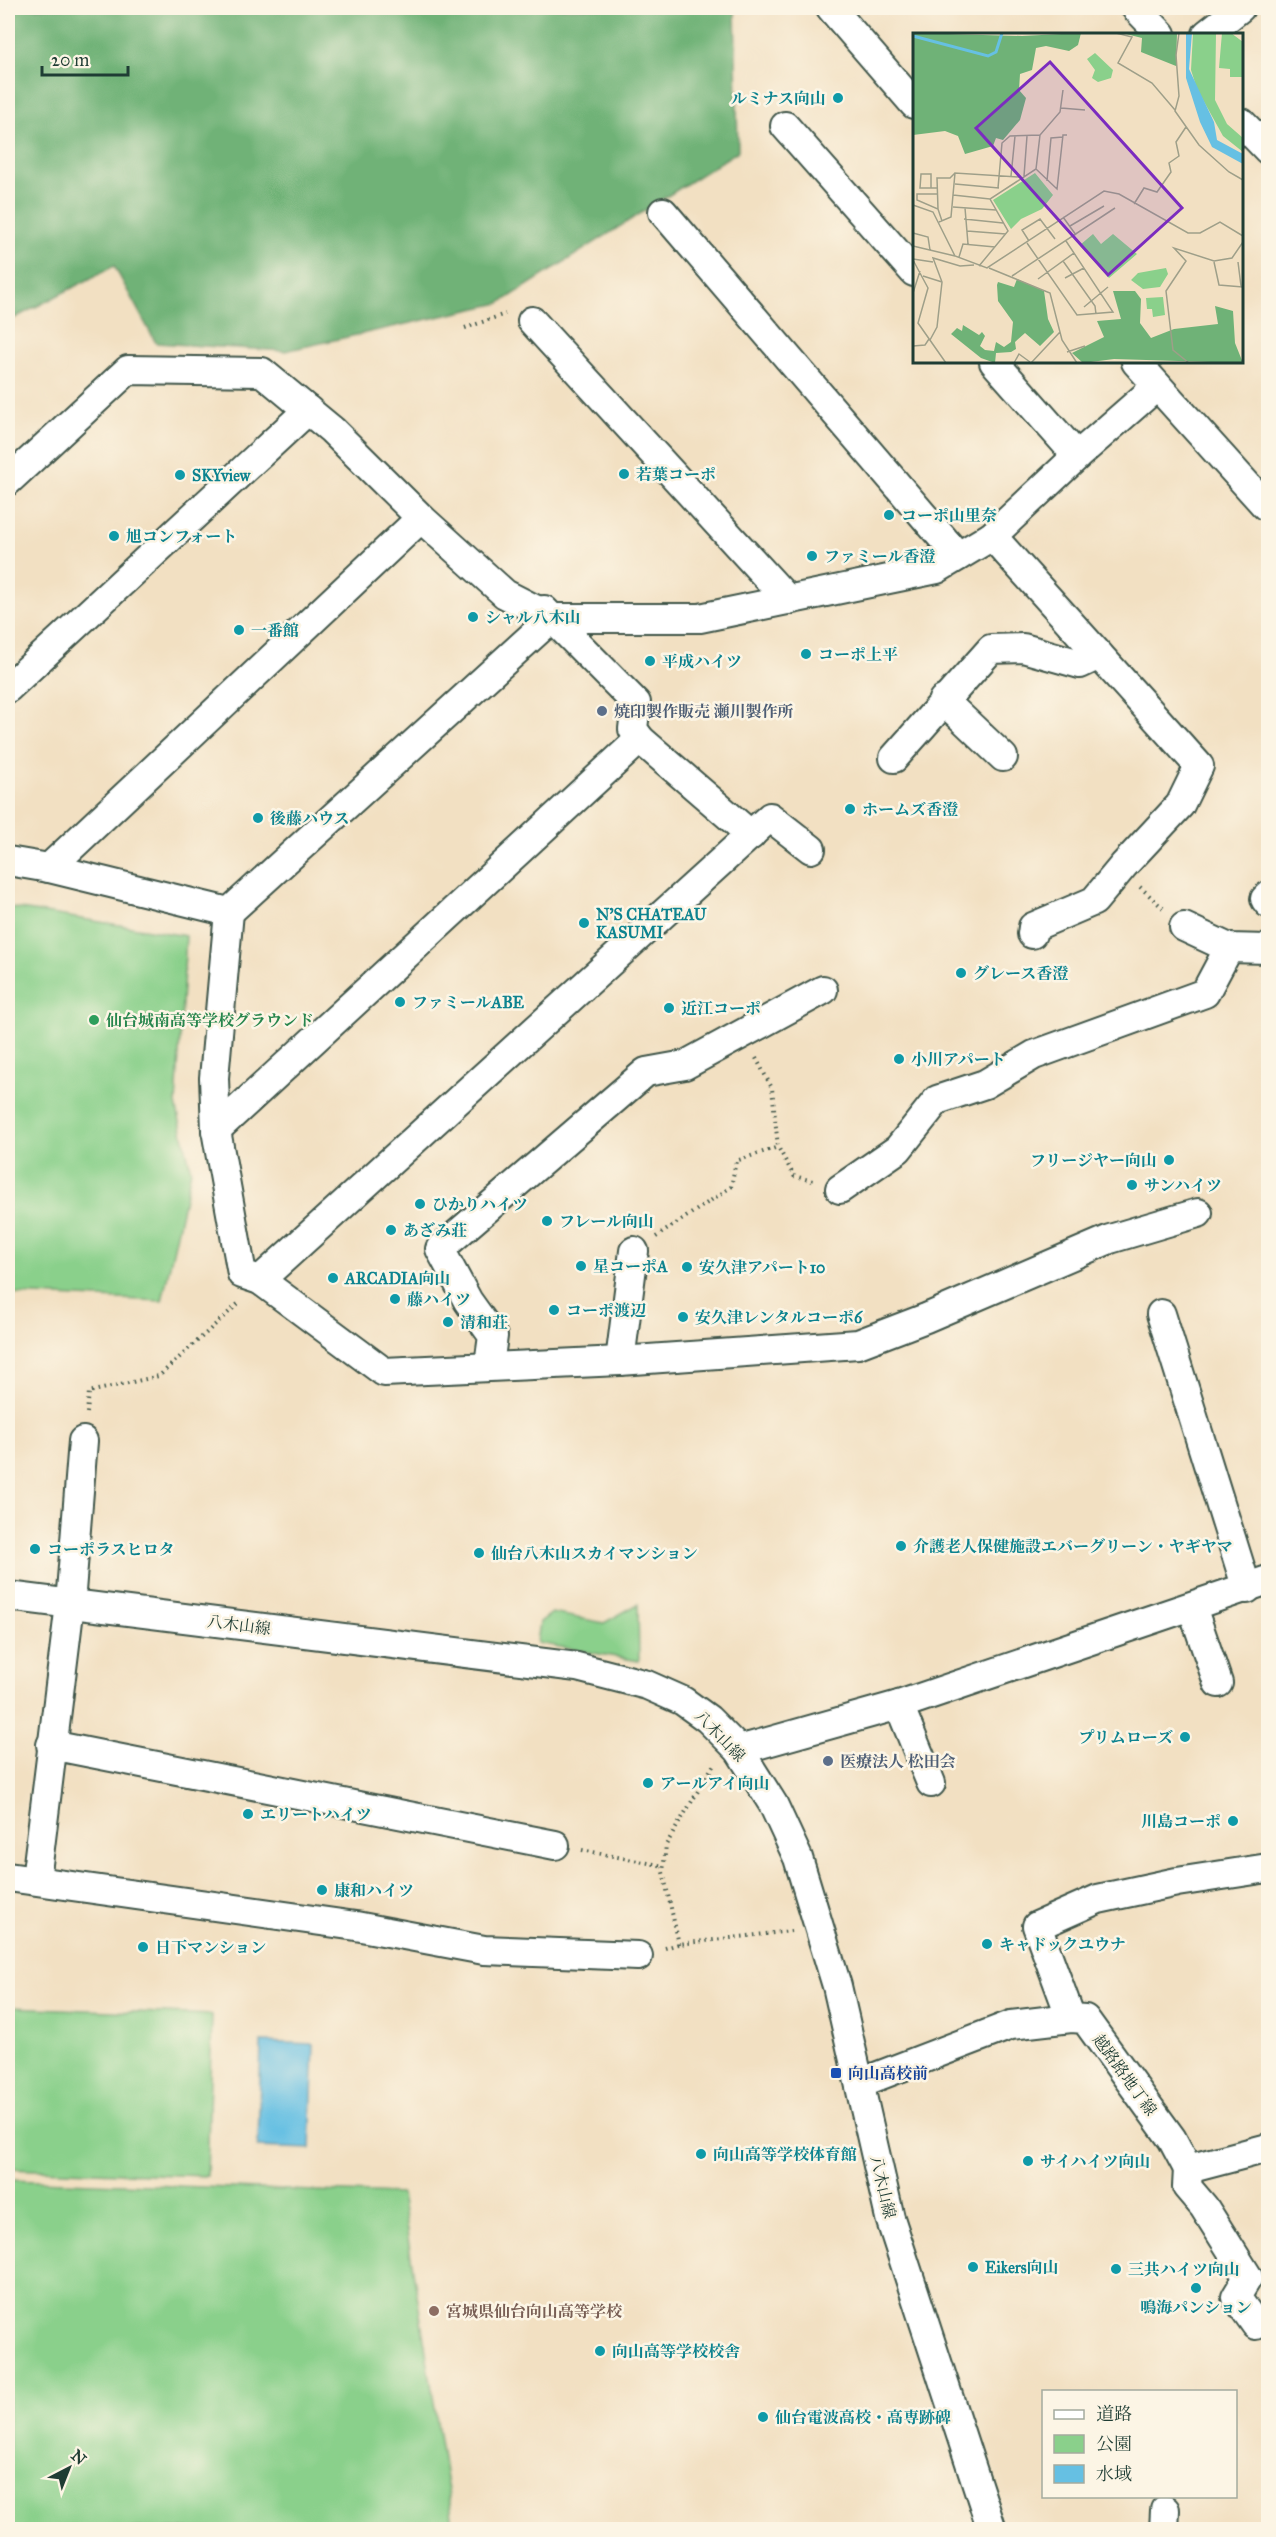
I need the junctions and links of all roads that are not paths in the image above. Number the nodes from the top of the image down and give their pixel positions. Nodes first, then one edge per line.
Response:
1 (831, 8) edge
2 (1136, 8) edge
3 (1240, 8) edge
4 (1160, 33) edge
5 (1208, 33) edge
6 (913, 102) edge
7 (785, 126) dead end
8 (1243, 126) edge
9 (1269, 150) edge
10 (663, 212) dead end
11 (913, 270) edge
12 (531, 321) road end
13 (995, 363) edge
14 (1137, 363) edge
15 (1157, 386) junction
16 (308, 410) junction
17 (332, 430) junction
18 (1077, 456) junction
19 (8, 481) edge
20 (1269, 505) edge
21 (421, 518) junction
22 (992, 536) junction
23 (958, 556) junction
24 (788, 600) junction
25 (552, 618) junction
26 (1099, 655) junction
27 (8, 688) edge
28 (943, 700) junction
29 (640, 739) junction
30 (1003, 757) dead end
31 (894, 758) dead end
32 (751, 836) junction
33 (811, 849) dead end
34 (10, 860) edge
35 (49, 868) junction
36 (1269, 896) edge
37 (1269, 903) edge
38 (229, 912) junction
39 (1184, 927) road end
40 (1032, 934) dead end
41 (1229, 948) junction
42 (1269, 949) edge
43 (823, 990) dead end
44 (216, 1130) junction
45 (840, 1189) dead end
46 (1198, 1213) dead end
47 (634, 1251) road end
48 (251, 1277) junction
49 (1161, 1314) dead end
50 (620, 1361) junction
51 (489, 1365) junction
52 (83, 1441) road end
53 (1258, 1584) edge
54 (8, 1596) edge
55 (70, 1604) junction
56 (1192, 1607) junction
57 (1218, 1683) dead end
58 (898, 1705) junction
59 (51, 1745) junction
60 (734, 1745) junction
61 (931, 1783) dead end
62 (555, 1845) road end
63 (1269, 1868) edge
64 (8, 1876) edge
65 (36, 1880) junction
66 (638, 1956) road end
67 (1071, 2018) junction
68 (860, 2083) junction
69 (1269, 2148) edge
70 (1188, 2169) junction
71 (1256, 2325) dead end
72 (992, 2529) edge

1 - 6 street
2 - 4 street
3 - 5 street
7 - 11 street
8 - 9 street
10 - 23 street
12 - 24 street
13 - 18 street
14 - 15 street
15 - 18 street
15 - 20 street
16 - 17 street
16 - 19 street
16 - 27 street
17 - 21 street
17 - 25 street
18 - 22 street
21 - 25 street
21 - 35 street
22 - 23 street
22 - 26 street
23 - 24 street
24 - 25 street
25 - 29 street
25 - 38 street
26 - 28 street
26 - 40 street
28 - 30 street
28 - 31 street
29 - 32 street
29 - 44 street
32 - 33 street
32 - 48 street
34 - 35 street
35 - 38 street
36 - 37 street
38 - 44 street
39 - 41 street
41 - 42 street
41 - 45 street
43 - 51 street
44 - 48 street
46 - 50 street
47 - 50 street
48 - 51 street
49 - 53 street
50 - 51 street
52 - 55 street
53 - 56 street
54 - 55 street, 八木山線
55 - 59 street
55 - 60 street, 八木山線
56 - 57 street
56 - 58 street
58 - 60 street
58 - 61 street
59 - 62 street
59 - 65 street
60 - 68 street, 八木山線
63 - 67 street
64 - 65 street
65 - 66 street
67 - 68 street
67 - 70 street, 越路路地丁線
68 - 72 street, 八木山線
69 - 70 street
70 - 71 street

